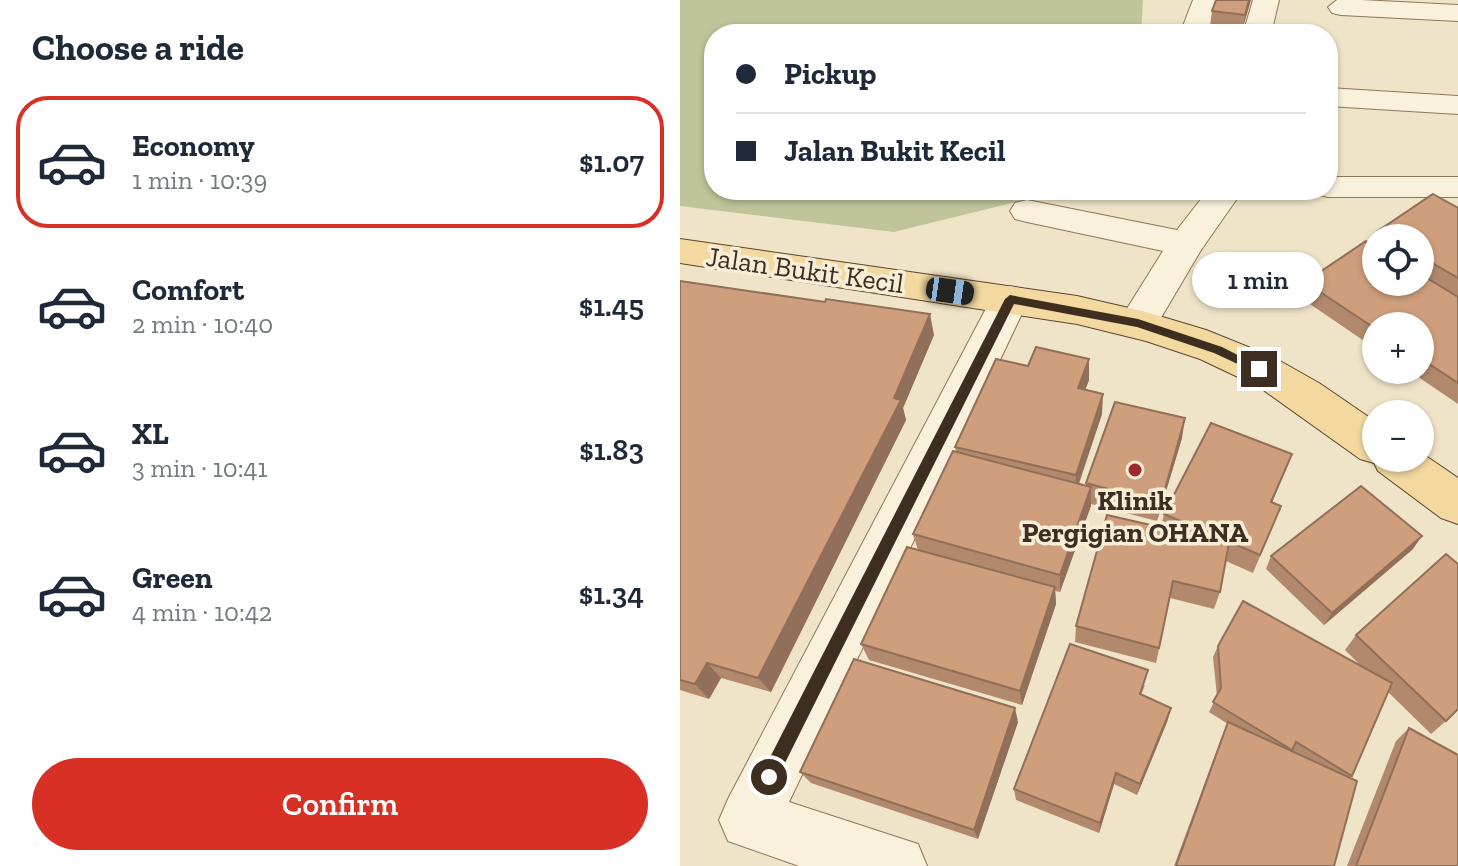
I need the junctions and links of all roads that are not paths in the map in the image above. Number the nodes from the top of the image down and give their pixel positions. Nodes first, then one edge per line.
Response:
1 (1206, 0) edge
2 (1266, 0) edge
3 (1342, 4) edge
4 (1423, 6) edge
5 (1458, 13) edge
6 (1197, 24) edge
7 (1266, 24) edge
8 (1333, 24) edge
9 (1338, 98) edge
10 (1458, 105) edge
11 (1338, 187) edge
12 (1458, 187) edge
13 (1219, 200) edge
14 (1027, 211) dead end
15 (1186, 244) junction
16 (680, 251) edge
17 (1010, 299) junction
18 (1138, 323) junction
19 (1362, 437) edge
20 (1413, 472) edge
21 (1458, 504) edge
22 (896, 866) edge

1 - 6 street
2 - 7 street
3 - 4 street
3 - 8 street
4 - 5 street
9 - 10 street
11 - 12 street
13 - 15 street
14 - 15 street
15 - 18 street
16 - 17 main road, Jalan Bukit Kecil
17 - 18 main road, Jalan Bukit Kecil
17 - 22 street
18 - 19 main road, Jalan Bukit Kecil
20 - 21 main road

